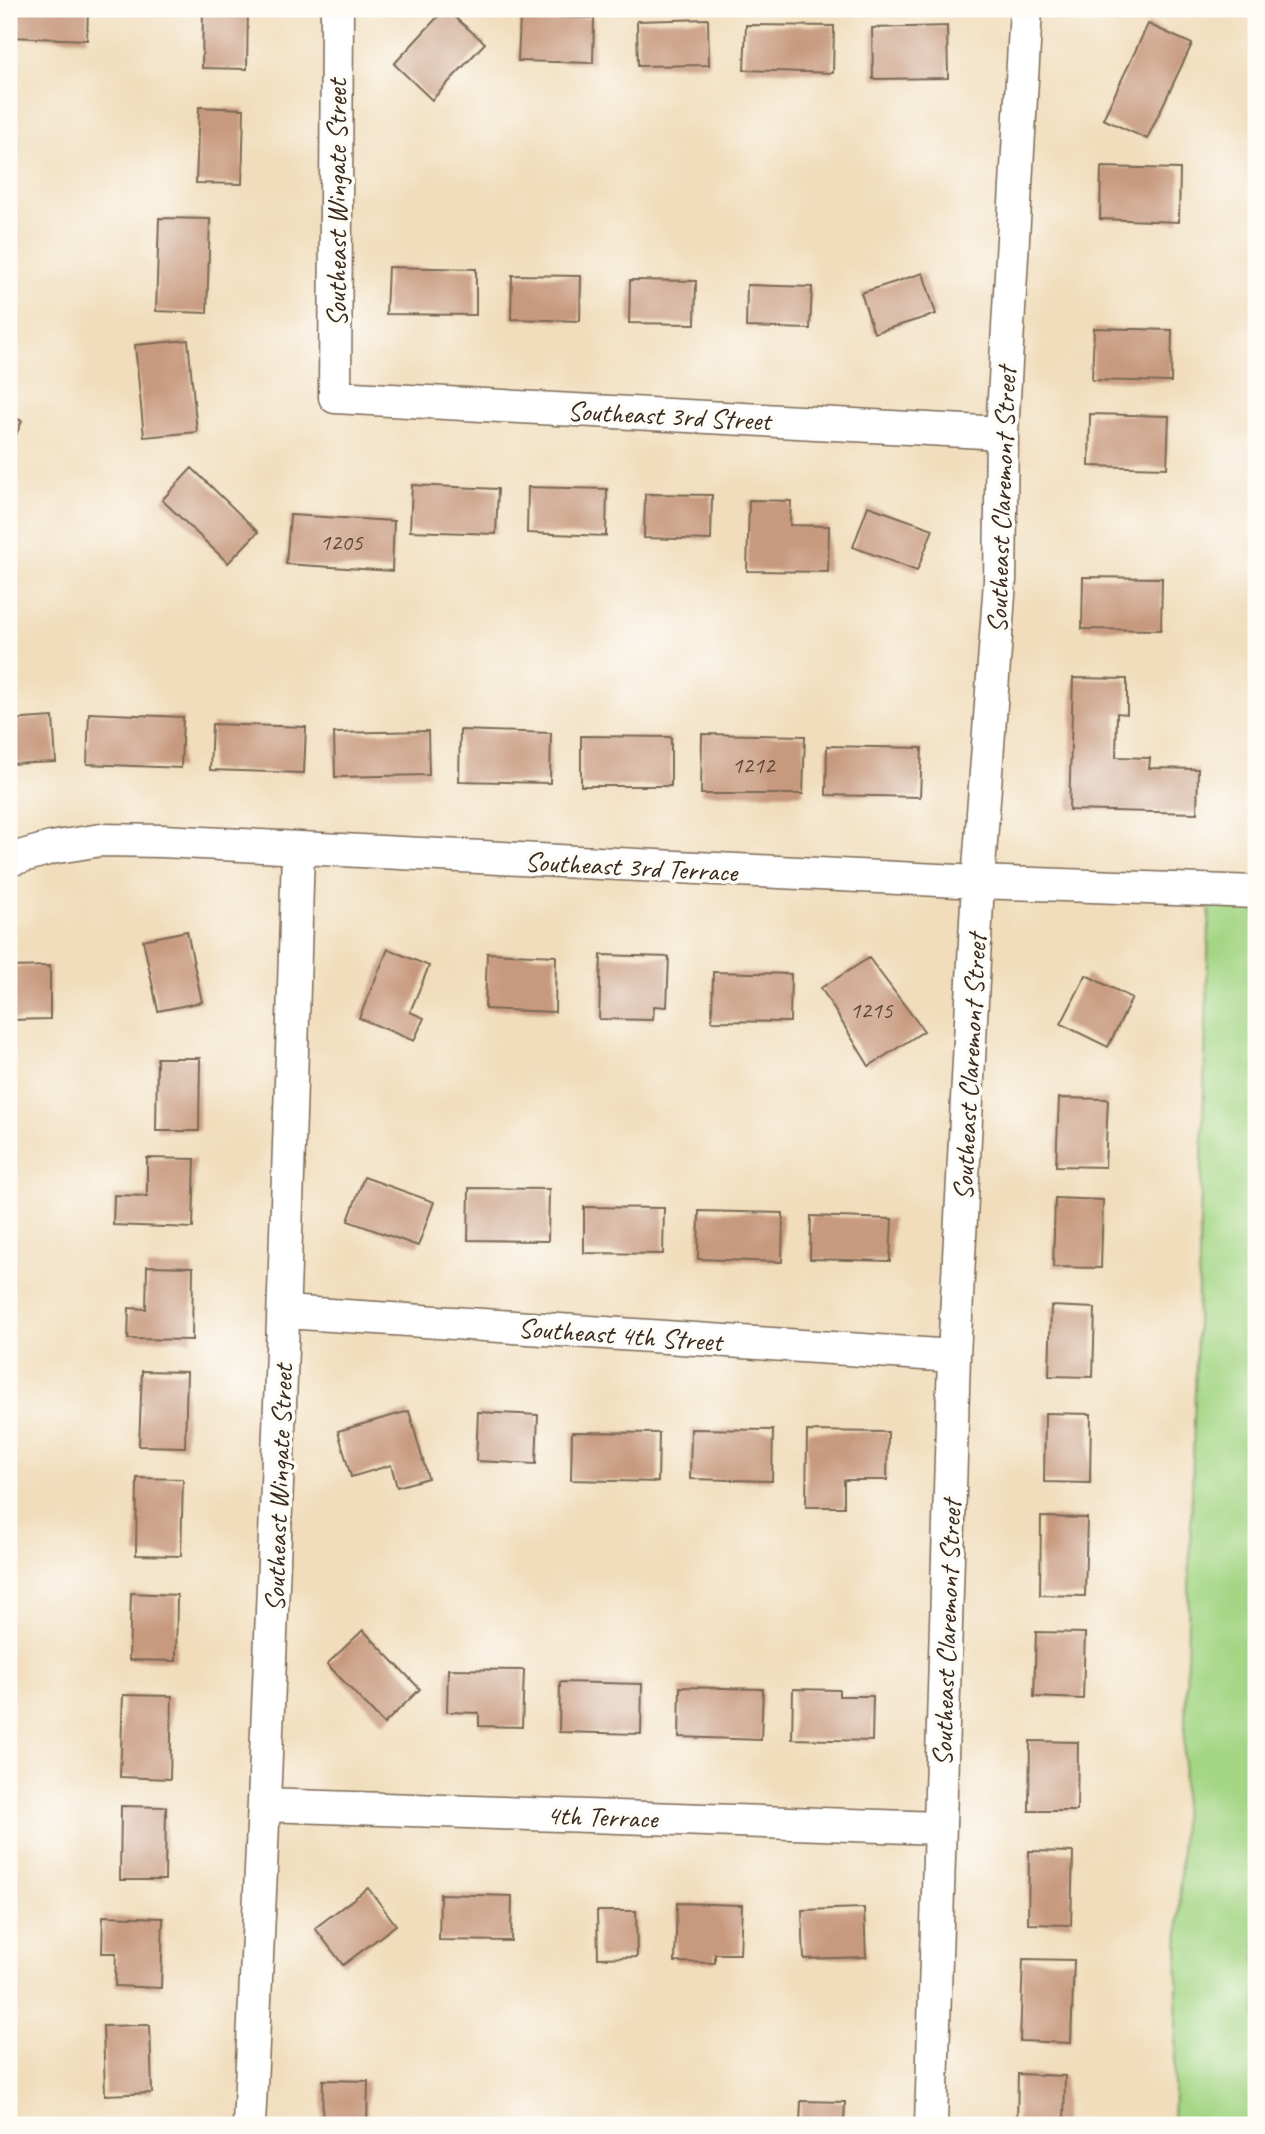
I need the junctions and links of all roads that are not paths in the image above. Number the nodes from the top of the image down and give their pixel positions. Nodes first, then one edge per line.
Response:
1 (337, 9) edge
2 (1026, 9) edge
3 (335, 397) joint
4 (1002, 433) junction
5 (298, 850) junction
6 (9, 860) edge
7 (978, 882) junction
8 (1255, 892) edge
9 (285, 1312) junction
10 (954, 1356) junction
11 (265, 1805) junction
12 (940, 1828) junction
13 (248, 2125) edge
14 (931, 2125) edge

1 - 3 street, Southeast Wingate Street
2 - 4 street, Southeast Claremont Street
3 - 4 street, Southeast 3rd Street
4 - 7 street, Southeast Claremont Street
5 - 6 street, Southeast 3rd Terrace
5 - 7 street, Southeast 3rd Terrace
5 - 9 street, Southeast Wingate Street
7 - 8 street, Southeast 3rd Terrace
7 - 10 street, Southeast Claremont Street
9 - 10 street, Southeast 4th Street
9 - 11 street, Southeast Wingate Street
10 - 12 street, Southeast Claremont Street
11 - 12 street, 4th Terrace
11 - 13 street, Southeast Wingate Street
12 - 14 street, Southeast Claremont Street

